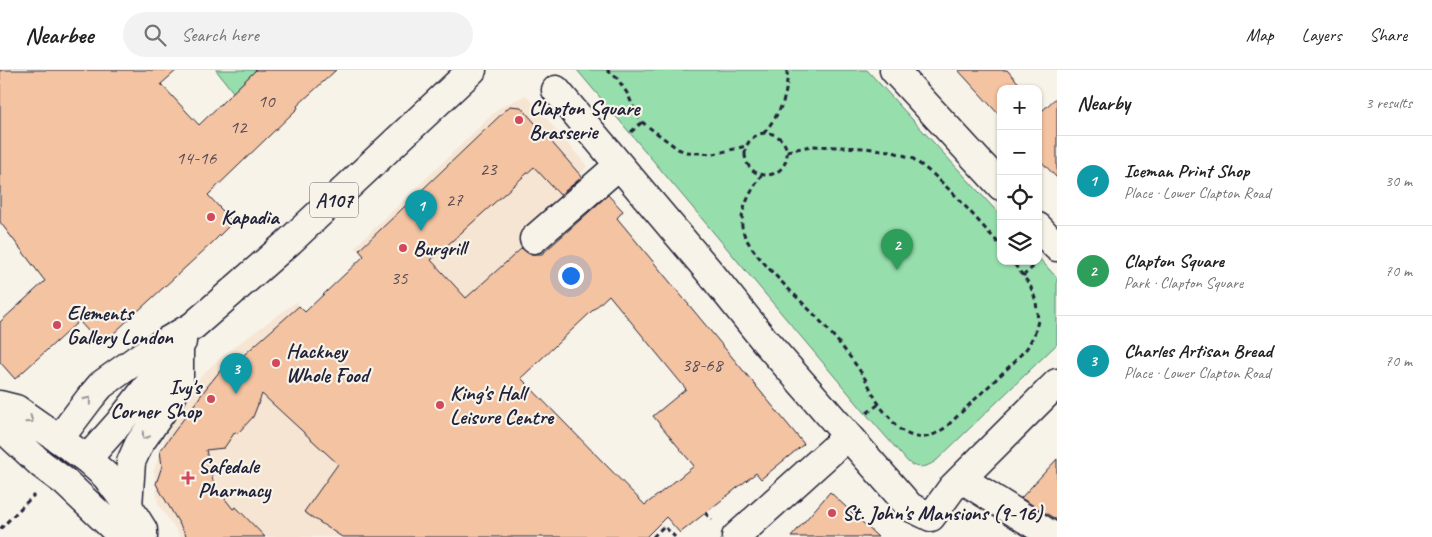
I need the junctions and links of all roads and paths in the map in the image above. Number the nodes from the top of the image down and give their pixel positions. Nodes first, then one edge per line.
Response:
1 (472, 70) edge
2 (607, 70) edge
3 (787, 70) edge
4 (894, 70) edge
5 (556, 90) dead end
6 (764, 133) junction
7 (746, 146) junction
8 (787, 151) junction
9 (618, 165) junction
10 (762, 174) junction
11 (997, 182) edge
12 (1042, 231) edge
13 (534, 239) dead end
14 (997, 242) edge
15 (1057, 247) edge
16 (1015, 265) edge
17 (186, 335) junction
18 (1057, 383) edge
19 (0, 404) edge
20 (0, 426) edge
21 (848, 436) junction
22 (59, 439) junction
23 (87, 459) junction
24 (41, 464) junction
25 (962, 479) junction
26 (65, 482) junction
27 (36, 493) dead end
28 (126, 502) junction
29 (0, 529) edge
30 (123, 537) edge
31 (143, 537) edge
32 (653, 537) edge
33 (675, 537) edge
34 (736, 537) edge
35 (1054, 537) edge

1 - 17 main road, A107
2 - 7 path
3 - 6 path
4 - 11 main road
5 - 9 main road
6 - 7 path
6 - 8 path
7 - 10 path
8 - 10 path
8 - 14 path
9 - 13 main road
9 - 21 main road
10 - 16 path
12 - 15 main road
22 -> 17 main road, A107
17 - 23 main road, A107
17 -> 28 main road
18 - 25 main road
19 -> 22 main road
20 - 24 main road
21 - 25 main road
21 - 34 main road
22 - 23 main road
22 - 24 main road, A107
23 - 26 main road, A107
23 - 28 main road
24 - 26 main road
25 - 35 main road
26 - 30 main road
27 - 29 path
28 - 31 main road
32 - 33 path

